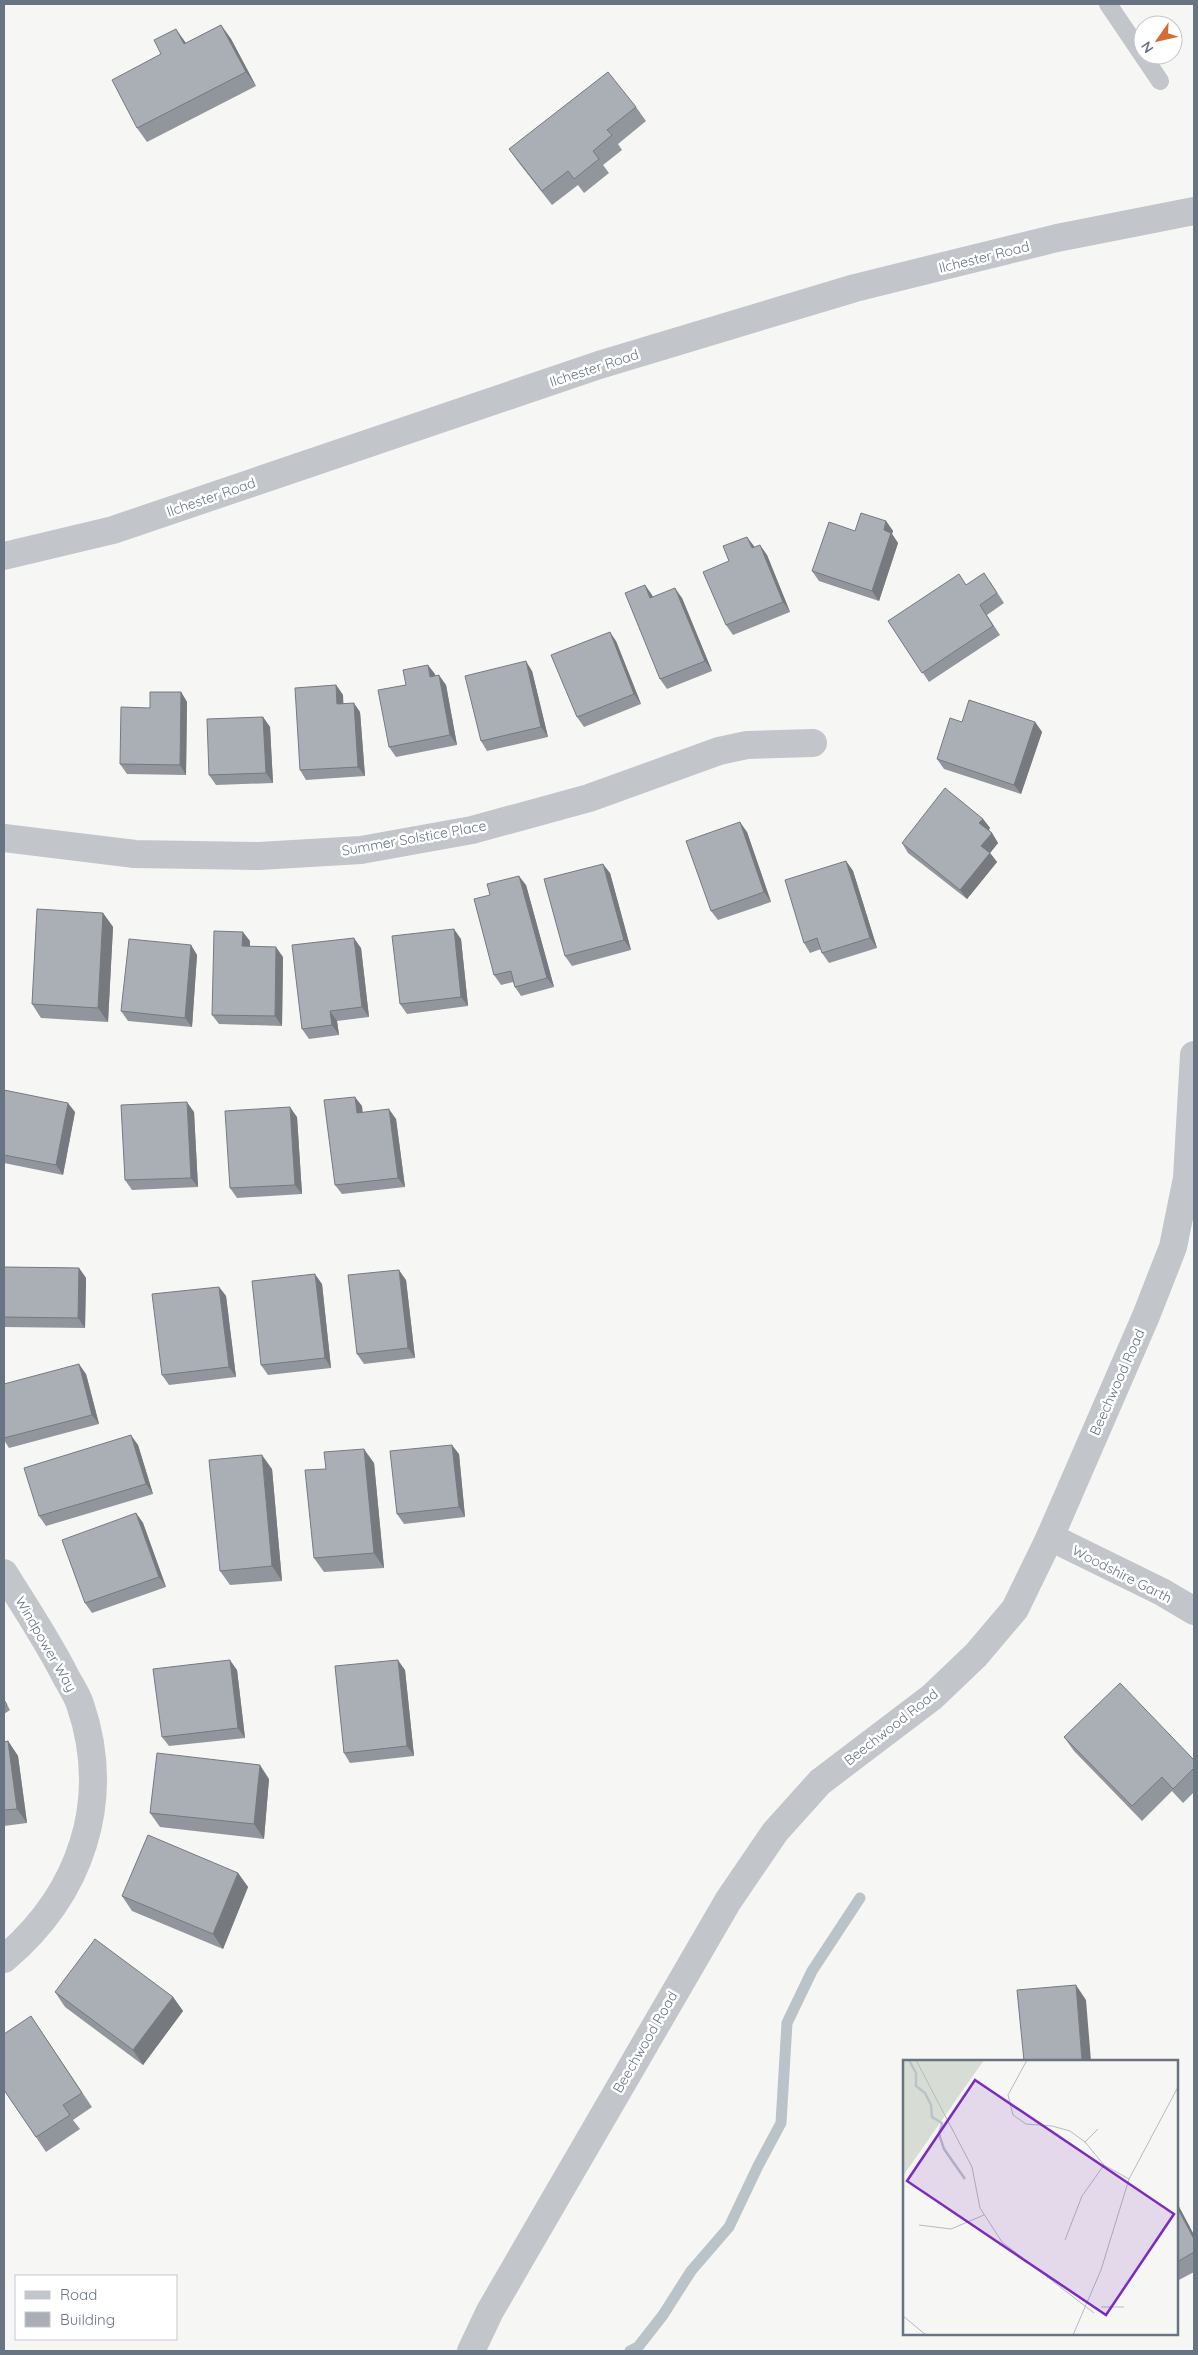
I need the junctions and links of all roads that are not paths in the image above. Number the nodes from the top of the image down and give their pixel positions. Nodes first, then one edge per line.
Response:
1 (1108, 4) edge
2 (1160, 81) dead end
3 (1194, 211) edge
4 (4, 556) edge
5 (813, 743) dead end
6 (4, 838) edge
7 (1194, 1056) edge
8 (1050, 1537) junction
9 (4, 1573) edge
10 (1194, 1611) edge
11 (4, 1959) edge
12 (471, 2351) edge

1 - 2 lane
3 - 4 street, Ilchester Road
5 - 6 street, Summer Solstice Place
7 - 8 street, Beechwood Road
8 - 10 street, Woodshire Garth
8 - 12 street, Beechwood Road
9 - 11 street, Windpower Way

